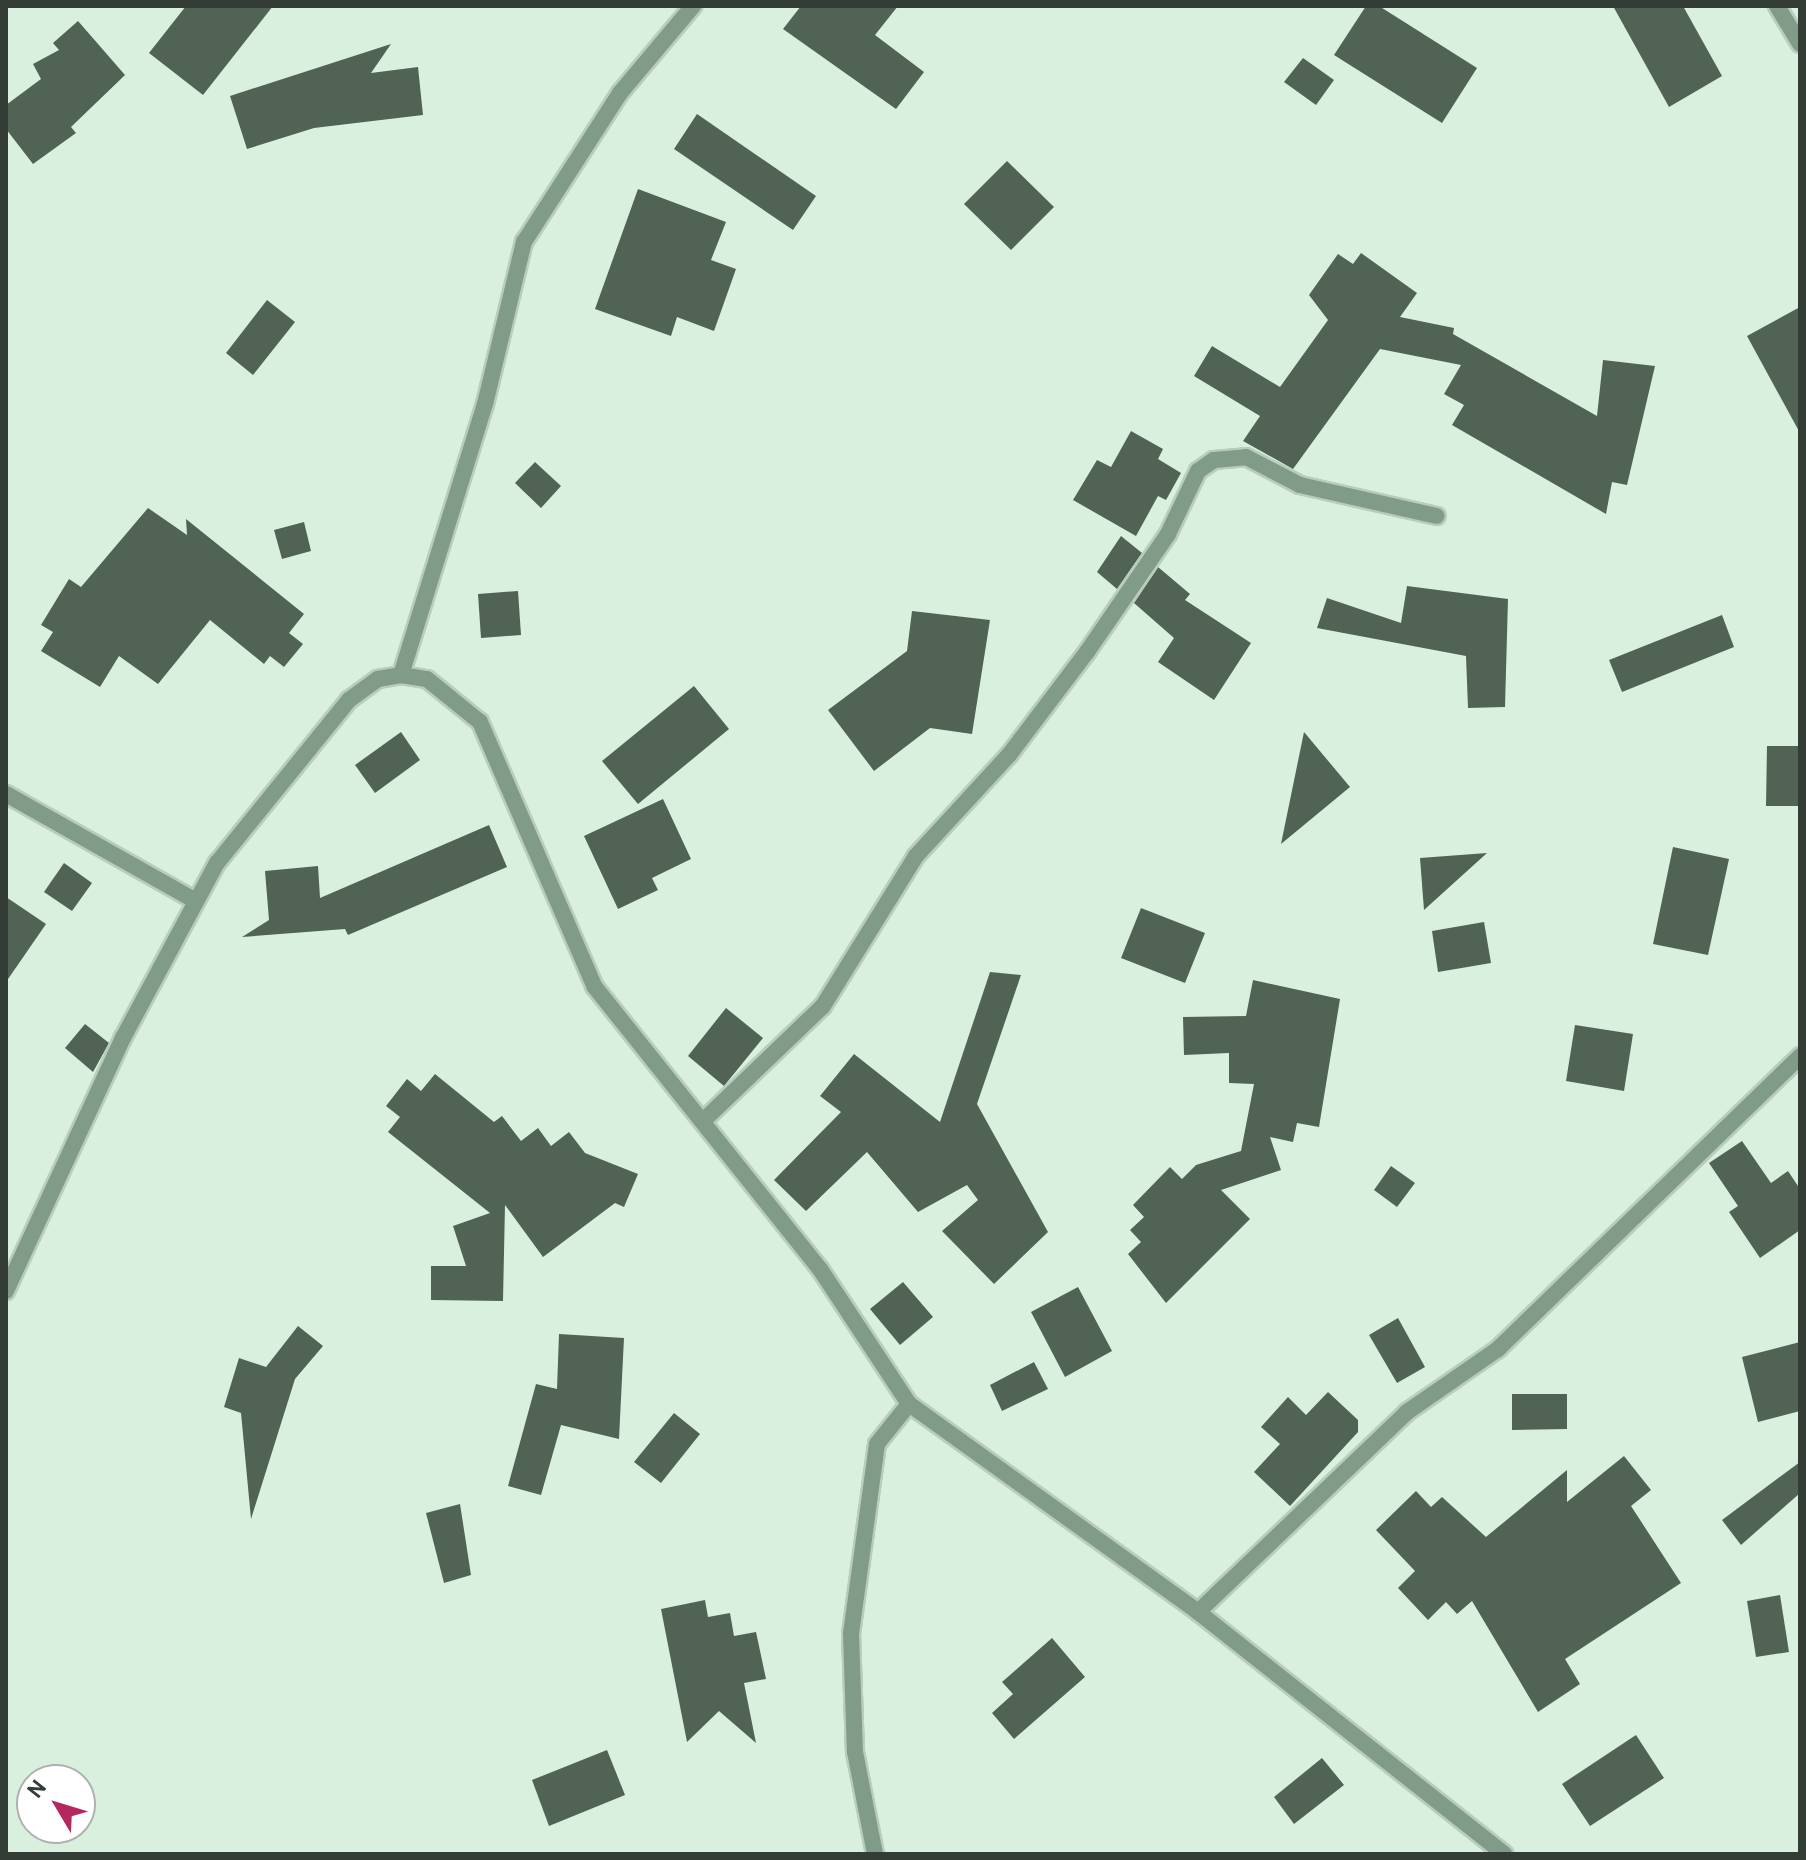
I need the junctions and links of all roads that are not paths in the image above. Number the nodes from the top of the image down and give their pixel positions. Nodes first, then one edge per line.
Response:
1 (693, 6) edge
2 (1777, 6) edge
3 (1800, 44) edge
4 (1437, 516) dead end
5 (401, 675) junction
6 (6, 794) edge
7 (196, 901) junction
8 (1800, 1056) edge
9 (703, 1121) junction
10 (6, 1291) edge
11 (909, 1404) junction
12 (1198, 1612) junction
13 (875, 1854) edge
14 (1504, 1854) edge

1 - 5 street
2 - 3 street
4 - 9 street
5 - 7 street
5 - 9 street
6 - 7 street
7 - 10 street
8 - 12 street
9 - 11 street
11 - 12 street
11 - 13 street
12 - 14 street

